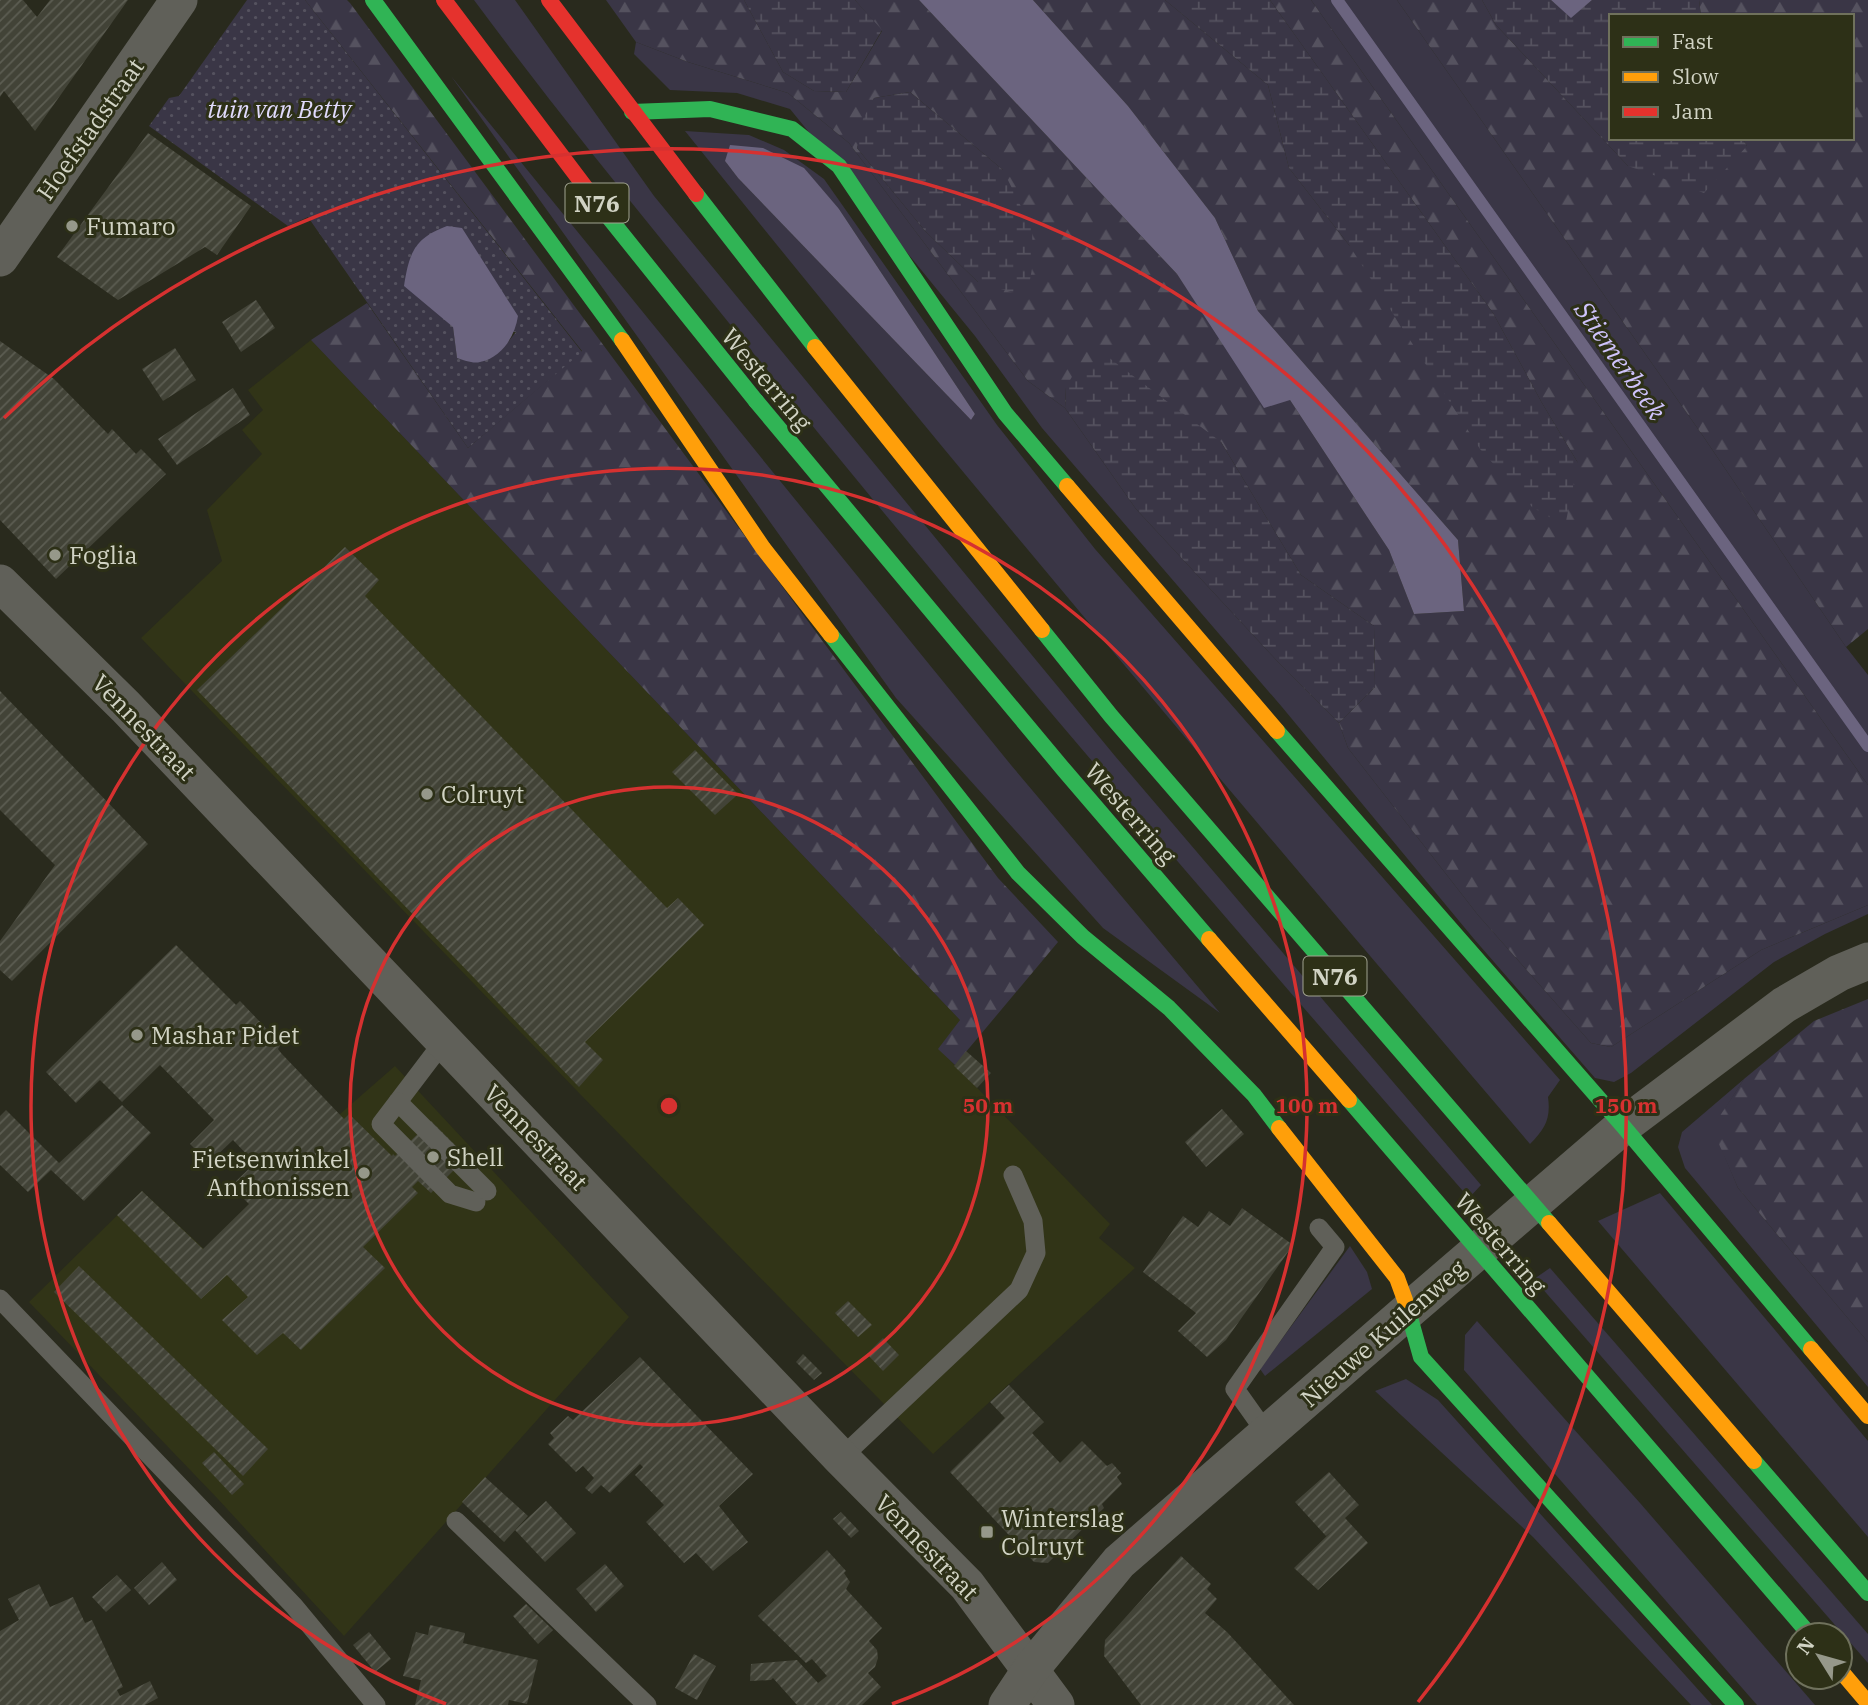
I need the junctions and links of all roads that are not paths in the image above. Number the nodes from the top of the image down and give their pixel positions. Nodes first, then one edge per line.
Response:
1 (373, 0) edge
2 (444, 0) edge
3 (549, 0) edge
4 (174, 2) edge
5 (632, 112) junction
6 (0, 258) edge
7 (0, 583) edge
8 (1868, 961) edge
9 (444, 1041) junction
10 (398, 1102) junction
11 (1623, 1126) junction
12 (1013, 1175) dead end
13 (1319, 1228) dead end
14 (0, 1299) edge
15 (1409, 1310) junction
16 (1868, 1416) edge
17 (1267, 1434) junction
18 (841, 1458) junction
19 (456, 1521) dead end
20 (1868, 1593) edge
21 (1798, 1621) edge
22 (1031, 1669) junction
23 (1854, 1686) edge
24 (1868, 1703) edge
25 (376, 1705) edge
26 (647, 1705) edge
27 (1007, 1705) edge
28 (1056, 1705) edge
29 (1736, 1705) edge

1 - 15 highway
2 - 21 highway, Westerring / N76, bridge
3 - 5 highway, Westerring / N76
4 - 6 street, Hoefstadstraat
5 - 11 highway
5 - 20 highway, Westerring / N76, bridge
7 - 9 street, Vennestraat
8 - 11 street, Nieuwe Kuilenweg
9 - 10 lane
9 - 18 street, Vennestraat
10 - 10 lane
11 - 15 street, Nieuwe Kuilenweg
11 - 16 highway
12 - 18 lane
13 - 17 lane
14 - 25 lane
15 - 17 street, Nieuwe Kuilenweg
15 - 29 highway
17 - 22 street, Nieuwe Kuilenweg
18 - 22 street, Vennestraat
19 - 26 lane
22 - 27 street, Nieuwe Kuilenweg
22 - 28 street, Vennestraat
23 - 24 highway

